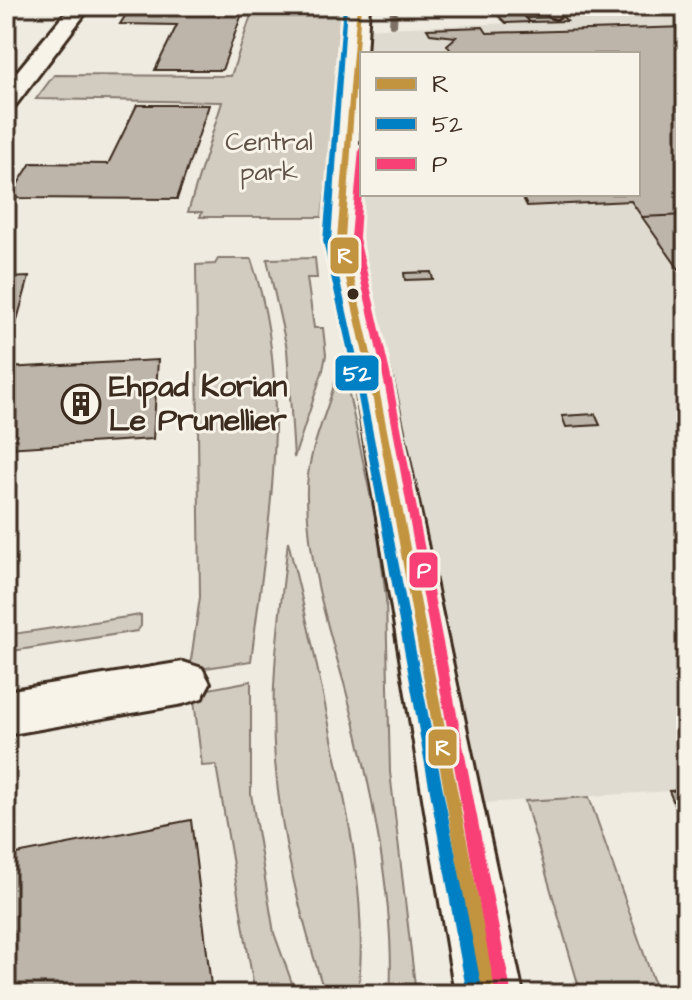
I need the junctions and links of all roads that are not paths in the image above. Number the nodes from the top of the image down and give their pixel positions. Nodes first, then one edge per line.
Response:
1 (81, 6) edge
2 (359, 6) edge
3 (6, 101) edge
4 (183, 683) dead end
5 (6, 713) edge
6 (489, 994) edge

1 - 3 street
2 - 6 street
4 - 5 street

